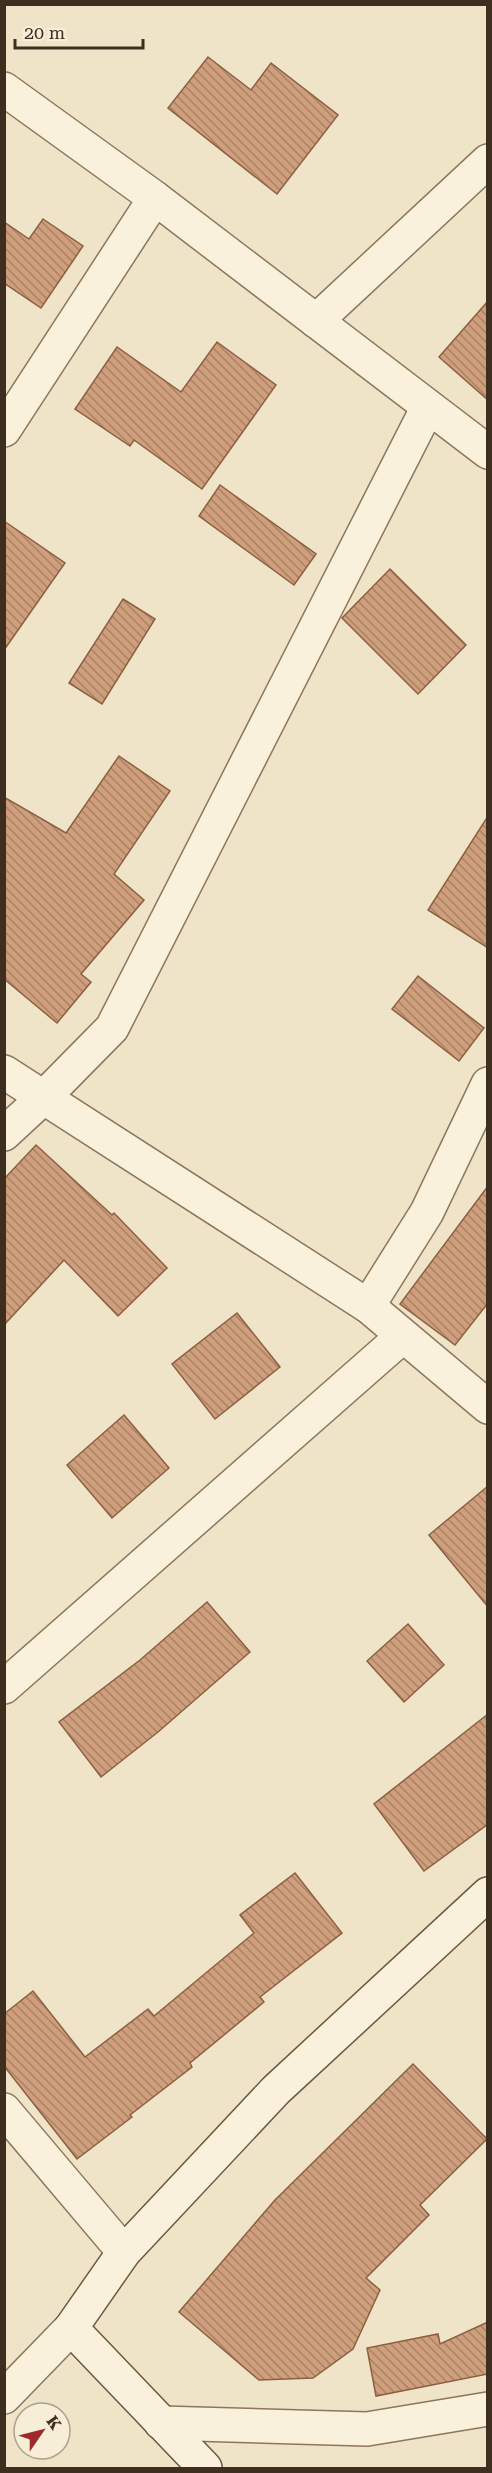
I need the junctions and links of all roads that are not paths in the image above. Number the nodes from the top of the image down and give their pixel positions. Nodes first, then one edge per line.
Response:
1 (4, 89) edge
2 (488, 161) edge
3 (155, 198) junction
4 (316, 321) junction
5 (428, 407) junction
6 (4, 430) edge
7 (488, 452) edge
8 (4, 1072) edge
9 (488, 1084) edge
10 (44, 1097) junction
11 (4, 1134) edge
12 (368, 1306) junction
13 (403, 1336) junction
14 (488, 1407) edge
15 (4, 1687) edge
16 (488, 1894) edge
17 (4, 2110) edge
18 (123, 2252) junction
19 (72, 2328) junction
20 (4, 2397) edge
21 (488, 2409) edge
22 (161, 2423) junction
23 (205, 2469) edge

1 - 3 street
2 - 4 street
3 - 4 street
3 - 6 street
4 - 5 street
5 - 7 street
5 - 10 street
8 - 10 street
9 - 12 street
10 - 11 street
10 - 12 street
12 - 13 street
13 - 14 street
13 - 15 street
16 - 18 street
17 - 18 street
18 - 19 street
19 - 20 street
19 - 22 street
21 - 22 street
22 - 23 street

